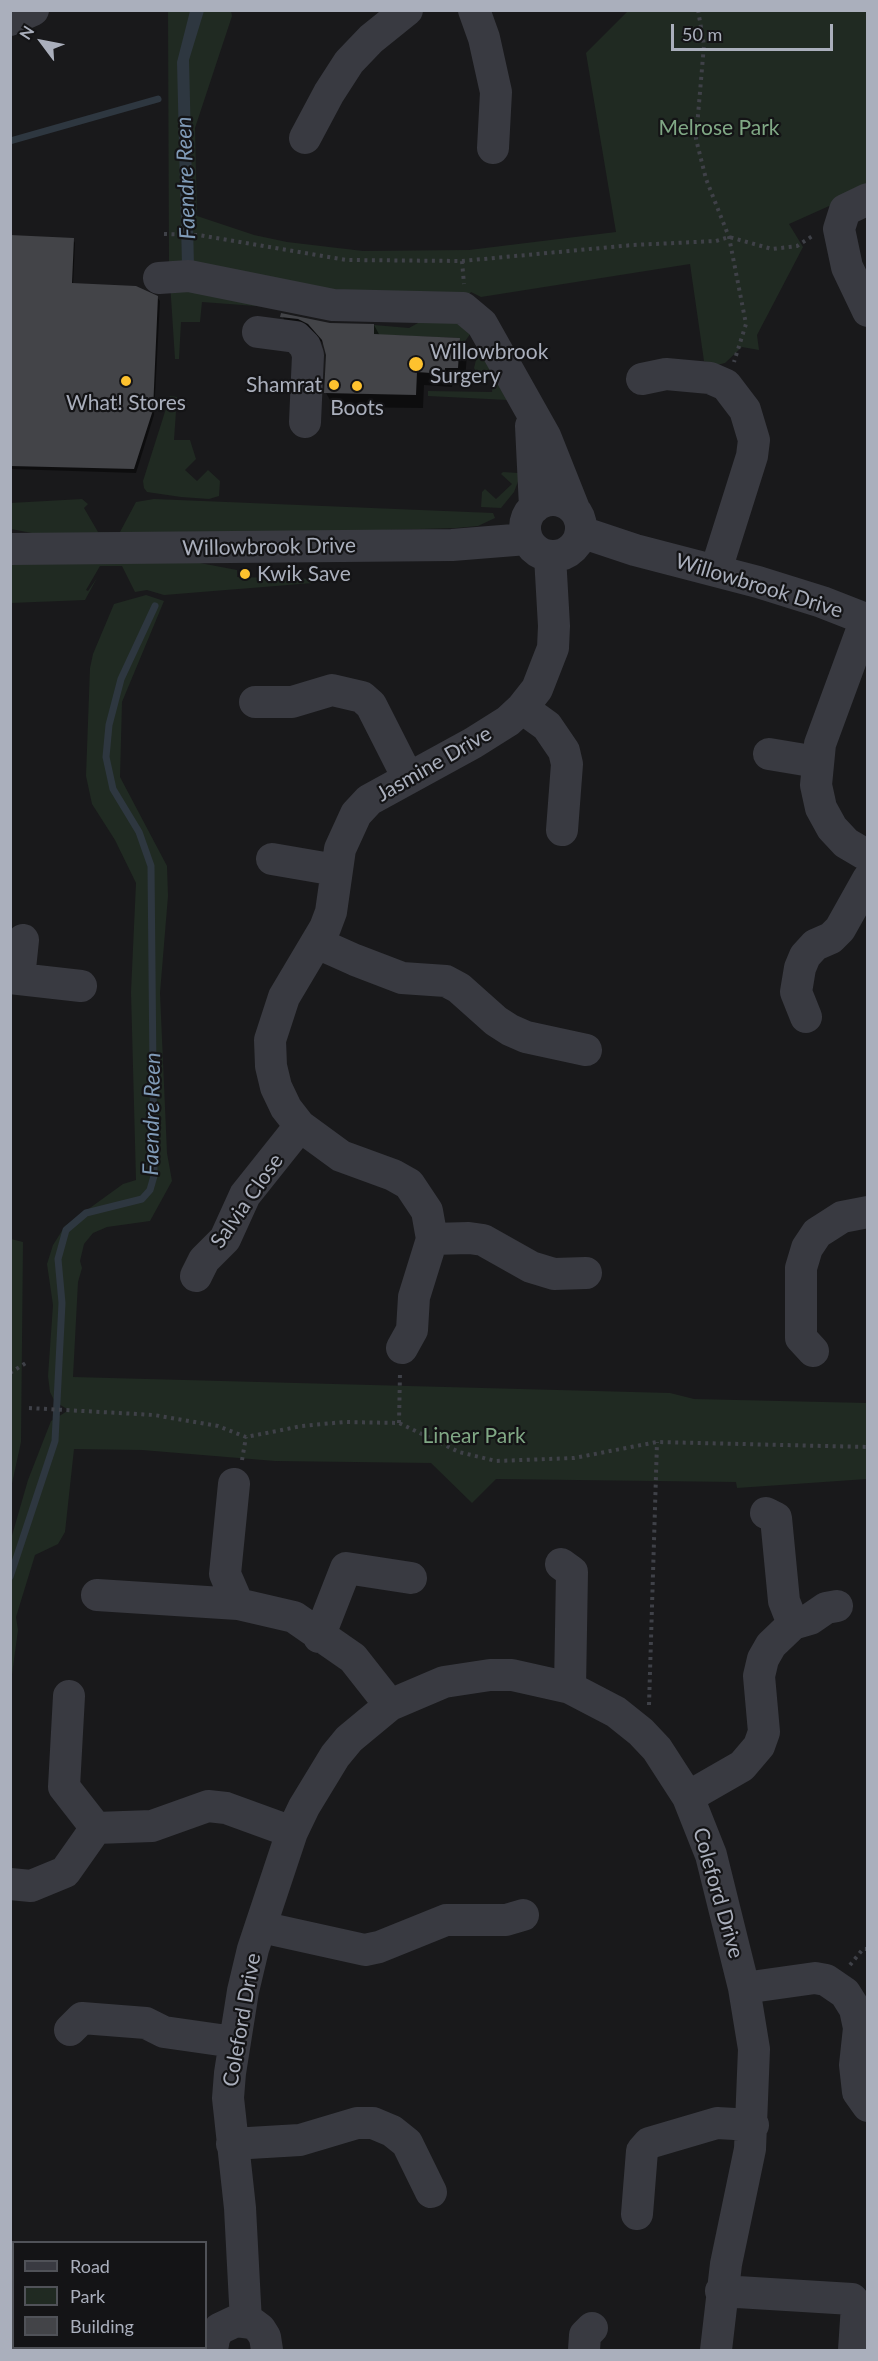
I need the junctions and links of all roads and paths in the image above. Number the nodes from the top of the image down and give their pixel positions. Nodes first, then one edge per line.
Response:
1 (33, 10) edge
2 (474, 10) edge
3 (698, 10) edge
4 (400, 12) edge
5 (10, 20) edge
6 (305, 138) dead end
7 (493, 148) dead end
8 (867, 199) edge
9 (840, 219) junction
10 (164, 234) dead end
11 (729, 237) junction
12 (159, 278) dead end
13 (867, 311) edge
14 (258, 332) dead end
15 (642, 379) dead end
16 (726, 385) junction
17 (527, 404) junction
18 (305, 422) dead end
19 (535, 507) junction
20 (577, 520) junction
21 (539, 548) junction
22 (10, 549) edge
23 (716, 570) junction
24 (867, 620) edge
25 (255, 702) dead end
26 (522, 708) junction
27 (769, 754) dead end
28 (817, 762) junction
29 (408, 778) junction
30 (562, 830) dead end
31 (867, 856) edge
32 (272, 859) dead end
33 (336, 870) junction
34 (867, 879) edge
35 (23, 940) dead end
36 (317, 943) junction
37 (15, 978) edge
38 (81, 986) dead end
39 (806, 1017) dead end
40 (586, 1050) dead end
41 (300, 1126) junction
42 (867, 1212) edge
43 (432, 1239) junction
44 (586, 1273) dead end
45 (196, 1276) dead end
46 (402, 1348) joint
47 (813, 1351) dead end
48 (29, 1361) dead end
49 (10, 1373) edge
50 (29, 1408) dead end
51 (399, 1423) junction
52 (657, 1442) junction
53 (867, 1447) edge
54 (234, 1484) dead end
55 (766, 1513) dead end
56 (561, 1563) dead end
57 (411, 1578) dead end
58 (97, 1595) dead end
59 (238, 1604) junction
60 (837, 1606) dead end
61 (794, 1624) junction
62 (319, 1637) junction
63 (570, 1688) junction
64 (69, 1696) dead end
65 (390, 1705) junction
66 (641, 1732) junction
67 (688, 1797) junction
68 (96, 1828) junction
69 (292, 1832) junction
70 (10, 1884) edge
71 (523, 1915) dead end
72 (261, 1927) junction
73 (744, 1988) junction
74 (70, 2030) dead end
75 (234, 2042) junction
76 (867, 2106) edge
77 (753, 2125) junction
78 (232, 2144) junction
79 (431, 2192) dead end
80 (638, 2214) dead end
81 (722, 2291) junction
82 (246, 2322) junction
83 (210, 2345) edge
84 (267, 2350) edge
85 (716, 2350) edge
86 (854, 2350) edge

1 - 5 street
2 - 7 street
3 - 11 path
4 - 6 street
8 - 9 street
9 - 11 path
9 - 13 street
10 - 11 path
11 - 16 path
12 - 17 street
14 - 18 street
15 - 16 street
16 - 23 street
17 - 19 street
17 - 20 street
19 - 20 street
19 - 21 street
20 - 21 street
20 - 23 street, Willowbrook Drive
21 - 22 street, Willowbrook Drive
21 - 26 street, Jasmine Drive
23 - 24 street, Willowbrook Drive
24 - 28 street
25 - 29 street
26 - 29 street, Jasmine Drive
26 - 30 street
27 - 28 street
28 - 31 street
29 - 33 street, Jasmine Drive
32 - 33 street
33 - 36 street, Jasmine Drive
34 - 39 street
35 - 37 street
36 - 40 street
36 - 41 street, Jasmine Drive
37 - 38 street
41 - 43 street, Jasmine Drive
41 - 45 street, Salvia Close
42 - 47 street
43 - 44 street
43 - 46 street, Jasmine Drive
46 - 51 path
48 - 49 path
50 - 51 path
51 - 52 path
52 - 53 path
52 - 66 path
54 - 59 street
55 - 61 street
56 - 63 street
57 - 62 street
58 - 59 street
59 - 62 street
60 - 61 street
61 - 67 street
62 - 65 street
63 - 65 street, Coleford Drive
63 - 66 street, Coleford Drive
64 - 68 street
65 - 69 street, Coleford Drive
66 - 67 street, Coleford Drive
67 - 73 street, Coleford Drive
68 - 69 street
68 - 70 street
69 - 72 street, Coleford Drive
71 - 72 street
72 - 75 street, Coleford Drive
73 - 76 street
73 - 77 street, Coleford Drive
74 - 75 street
75 - 78 street, Coleford Drive
77 - 80 street
77 - 81 street, Coleford Drive
78 - 79 street
78 - 82 street, Coleford Drive
81 - 85 street, Coleford Drive
81 - 86 street
82 - 83 street
82 - 84 street

